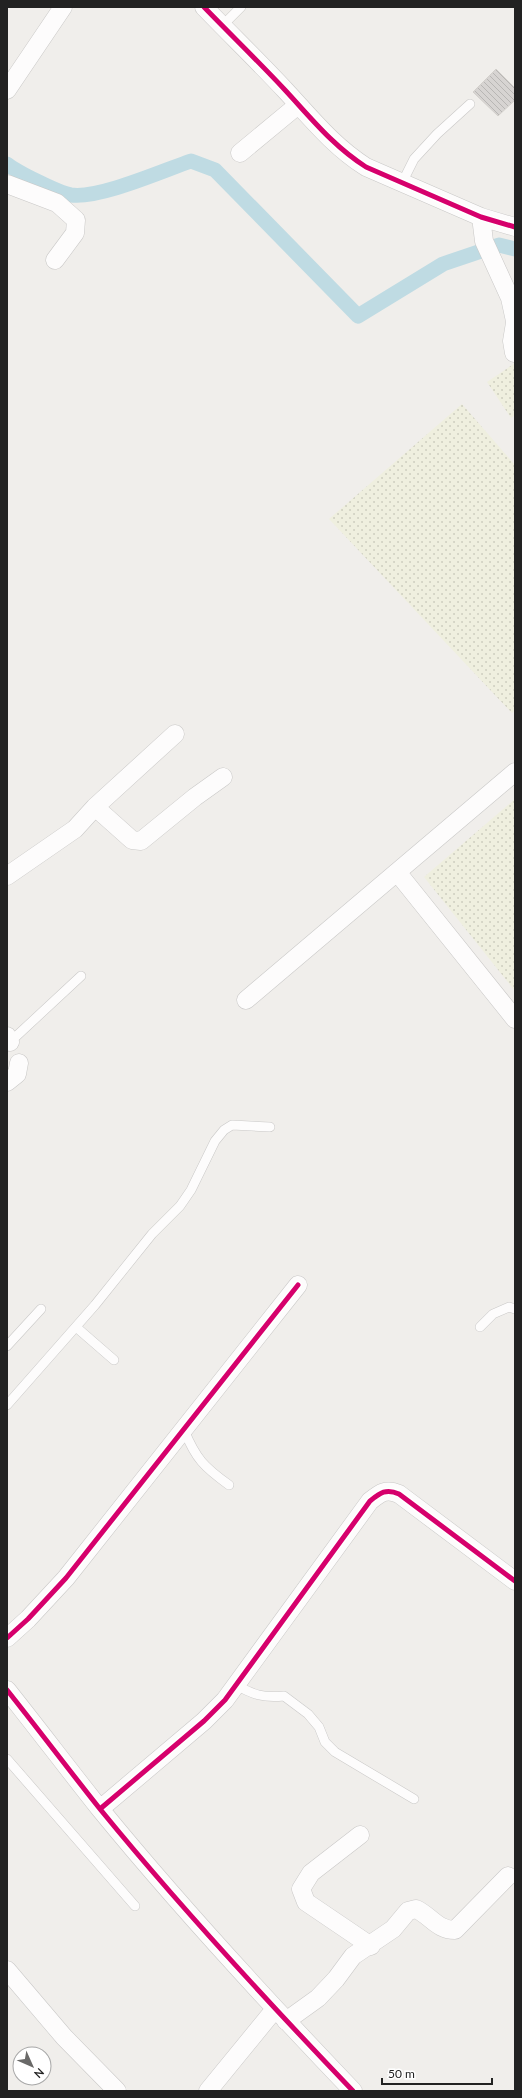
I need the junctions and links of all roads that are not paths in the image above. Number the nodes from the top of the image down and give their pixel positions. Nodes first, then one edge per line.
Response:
1 (62, 7) edge
2 (204, 7) edge
3 (241, 7) edge
4 (222, 26) junction
5 (7, 90) edge
6 (470, 104) dead end
7 (298, 105) junction
8 (240, 153) dead end
9 (402, 182) junction
10 (7, 184) edge
11 (481, 217) junction
12 (515, 227) edge
13 (55, 260) dead end
14 (515, 322) edge
15 (514, 353) dead end
16 (175, 734) dead end
17 (515, 772) edge
18 (223, 777) dead end
19 (95, 807) junction
20 (397, 872) junction
21 (7, 876) edge
22 (81, 976) dead end
23 (246, 1000) dead end
24 (515, 1019) edge
25 (9, 1039) edge
26 (19, 1063) dead end
27 (7, 1082) edge
28 (270, 1127) dead end
29 (298, 1285) dead end
30 (41, 1309) dead end
31 (515, 1309) edge
32 (76, 1327) junction
33 (480, 1327) dead end
34 (7, 1346) edge
35 (114, 1360) dead end
36 (7, 1405) edge
37 (184, 1430) junction
38 (229, 1485) dead end
39 (515, 1580) edge
40 (7, 1638) edge
41 (236, 1685) junction
42 (7, 1690) edge
43 (7, 1759) edge
44 (414, 1799) dead end
45 (100, 1809) junction
46 (360, 1835) dead end
47 (508, 1876) dead end
48 (135, 1906) dead end
49 (371, 1946) junction
50 (7, 1970) edge
51 (281, 2015) junction
52 (117, 2091) edge
53 (208, 2091) edge
54 (353, 2091) edge

1 - 5 street
2 - 4 street
3 - 4 lane
4 - 7 street
6 - 9 lane
7 - 8 street
7 - 9 street
9 - 11 street
10 - 13 street
11 - 12 street
11 - 14 street
14 - 15 street
16 - 19 street
17 - 20 street
18 - 19 street
19 - 21 street
20 - 23 street
20 - 24 street
22 - 25 lane
26 - 27 street
28 - 32 lane
29 - 37 street
30 - 34 lane
31 - 33 lane
32 - 35 lane
32 - 36 lane
37 - 38 lane
37 - 40 street
39 - 41 street
41 - 44 lane
41 - 45 street
42 - 45 street
43 - 48 lane
45 - 51 street
46 - 49 street
47 - 49 street
49 - 51 street
50 - 52 street
51 - 53 street
51 - 54 street

